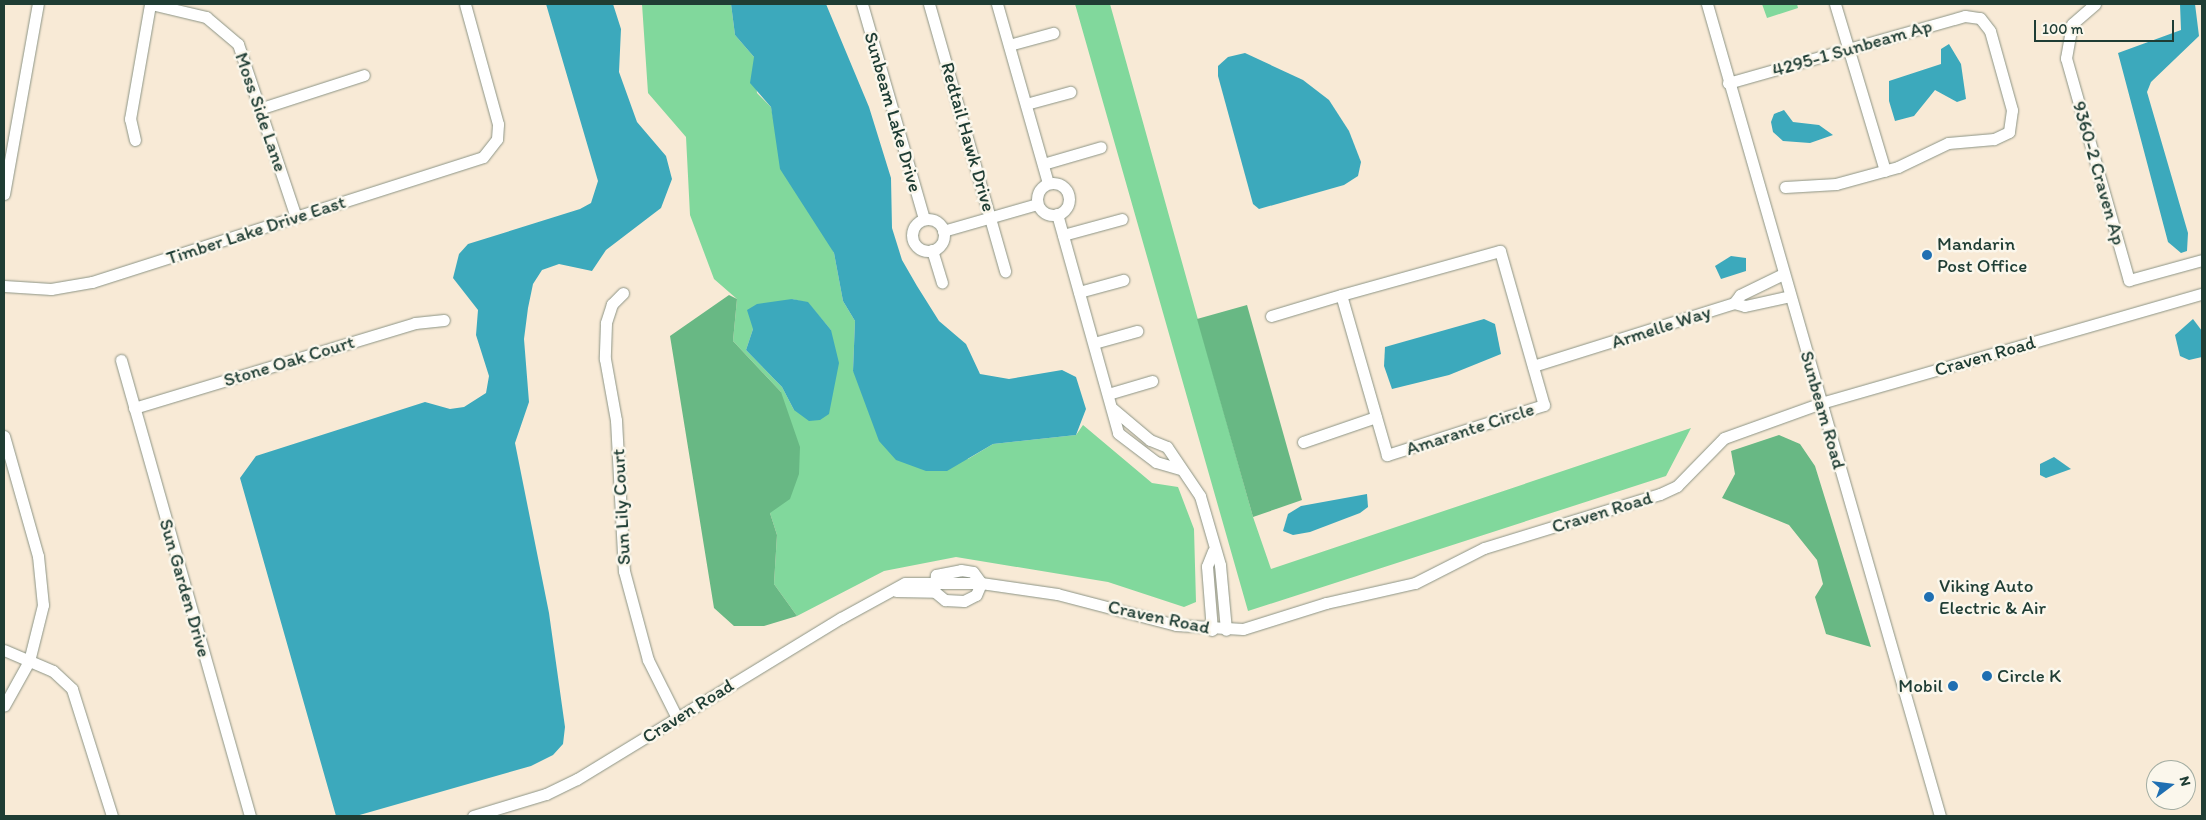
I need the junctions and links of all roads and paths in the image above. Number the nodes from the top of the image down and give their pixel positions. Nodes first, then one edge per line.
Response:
1 (38, 4) edge
2 (150, 4) edge
3 (465, 4) edge
4 (862, 4) edge
5 (929, 4) edge
6 (997, 4) edge
7 (1707, 4) edge
8 (1835, 4) edge
9 (2095, 4) edge
10 (1053, 32) dead end
11 (1009, 45) junction
12 (1851, 48) junction
13 (364, 75) dead end
14 (1728, 83) junction
15 (1070, 92) dead end
16 (1026, 104) junction
17 (262, 108) junction
18 (136, 140) dead end
19 (1101, 147) dead end
20 (1043, 164) junction
21 (1885, 171) junction
22 (5, 177) edge
23 (1048, 183) junction
24 (1785, 187) dead end
25 (4, 194) edge
26 (1038, 204) junction
27 (1057, 214) junction
28 (296, 217) junction
29 (990, 217) junction
30 (924, 219) junction
31 (1122, 219) dead end
32 (943, 231) junction
33 (1063, 235) junction
34 (932, 250) junction
35 (2202, 260) edge
36 (1005, 271) dead end
37 (1784, 274) junction
38 (1123, 280) dead end
39 (942, 283) dead end
40 (4, 286) edge
41 (1079, 292) junction
42 (623, 293) dead end
43 (2202, 294) edge
44 (1342, 295) junction
45 (1790, 296) junction
46 (1734, 303) junction
47 (1272, 316) dead end
48 (444, 320) dead end
49 (1137, 331) dead end
50 (1094, 343) junction
51 (121, 360) dead end
52 (1532, 366) junction
53 (1152, 381) dead end
54 (1108, 394) junction
55 (1821, 403) junction
56 (134, 408) junction
57 (1113, 409) junction
58 (1376, 417) junction
59 (4, 436) edge
60 (1303, 442) dead end
61 (1181, 469) junction
62 (1213, 550) junction
63 (981, 583) junction
64 (935, 587) junction
65 (1212, 630) junction
66 (1226, 630) junction
67 (4, 650) edge
68 (29, 660) junction
69 (4, 706) edge
70 (677, 718) junction
71 (112, 816) edge
72 (250, 816) edge
73 (473, 816) edge
74 (1940, 816) edge

1 - 22 street
2 - 17 street, Moss Side Lane
2 - 18 street
3 - 28 street, Timber Lake Drive East
4 - 30 street, Sunbeam Lake Drive
5 - 29 street, Redtail Hawk Drive
6 - 11 street
7 - 14 street, Sunbeam Road
8 - 12 street
9 - 35 street, 9360-2 Craven Ap
10 - 11 street
11 - 16 street
12 - 14 street, 4295-1 Sunbeam Ap
12 - 21 street
12 - 21 street, 4295-1 Sunbeam Ap
13 - 17 street
14 - 37 street, Sunbeam Road
15 - 16 street
16 - 20 street
17 - 28 street, Moss Side Lane
19 - 20 street
20 - 23 street
21 - 24 street, 4295-1 Sunbeam Ap
22 - 25 street
23 - 26 street
23 - 27 street
26 - 27 street
26 - 29 street
27 - 33 street
28 - 40 street, Timber Lake Drive East
29 - 32 street
29 - 36 street, Redtail Hawk Drive
30 - 32 street
30 - 34 street
31 - 33 street
32 - 34 street
33 - 41 street
34 - 39 street
37 - 45 street, Sunbeam Road
37 - 46 street, Armelle Way
38 - 41 street
41 - 50 street
42 - 70 street, Sun Lily Court
43 - 55 street, Craven Road
44 - 47 street
44 - 52 street, Amarante Circle
44 - 58 street, Amarante Circle
45 - 46 street
45 - 55 street, Sunbeam Road
46 - 52 street, Armelle Way
48 - 56 street, Stone Oak Court
49 - 50 street
50 - 54 street
51 - 56 street, Sun Garden Drive
52 - 58 street, Amarante Circle
53 - 54 street
54 - 57 street
55 - 66 street, Craven Road
55 - 74 street, Sunbeam Road
56 - 72 street, Sun Garden Drive
57 - 61 street
57 - 61 street
58 - 60 street
59 - 68 street
61 - 62 street
62 - 65 street
62 - 66 street
63 - 64 street, Craven Road
63 - 64 street, Craven Road
63 - 65 street, Craven Road
64 - 70 street, Craven Road
65 - 66 street, Craven Road
67 - 68 street
68 - 69 street
68 - 71 street
70 - 73 street, Craven Road

